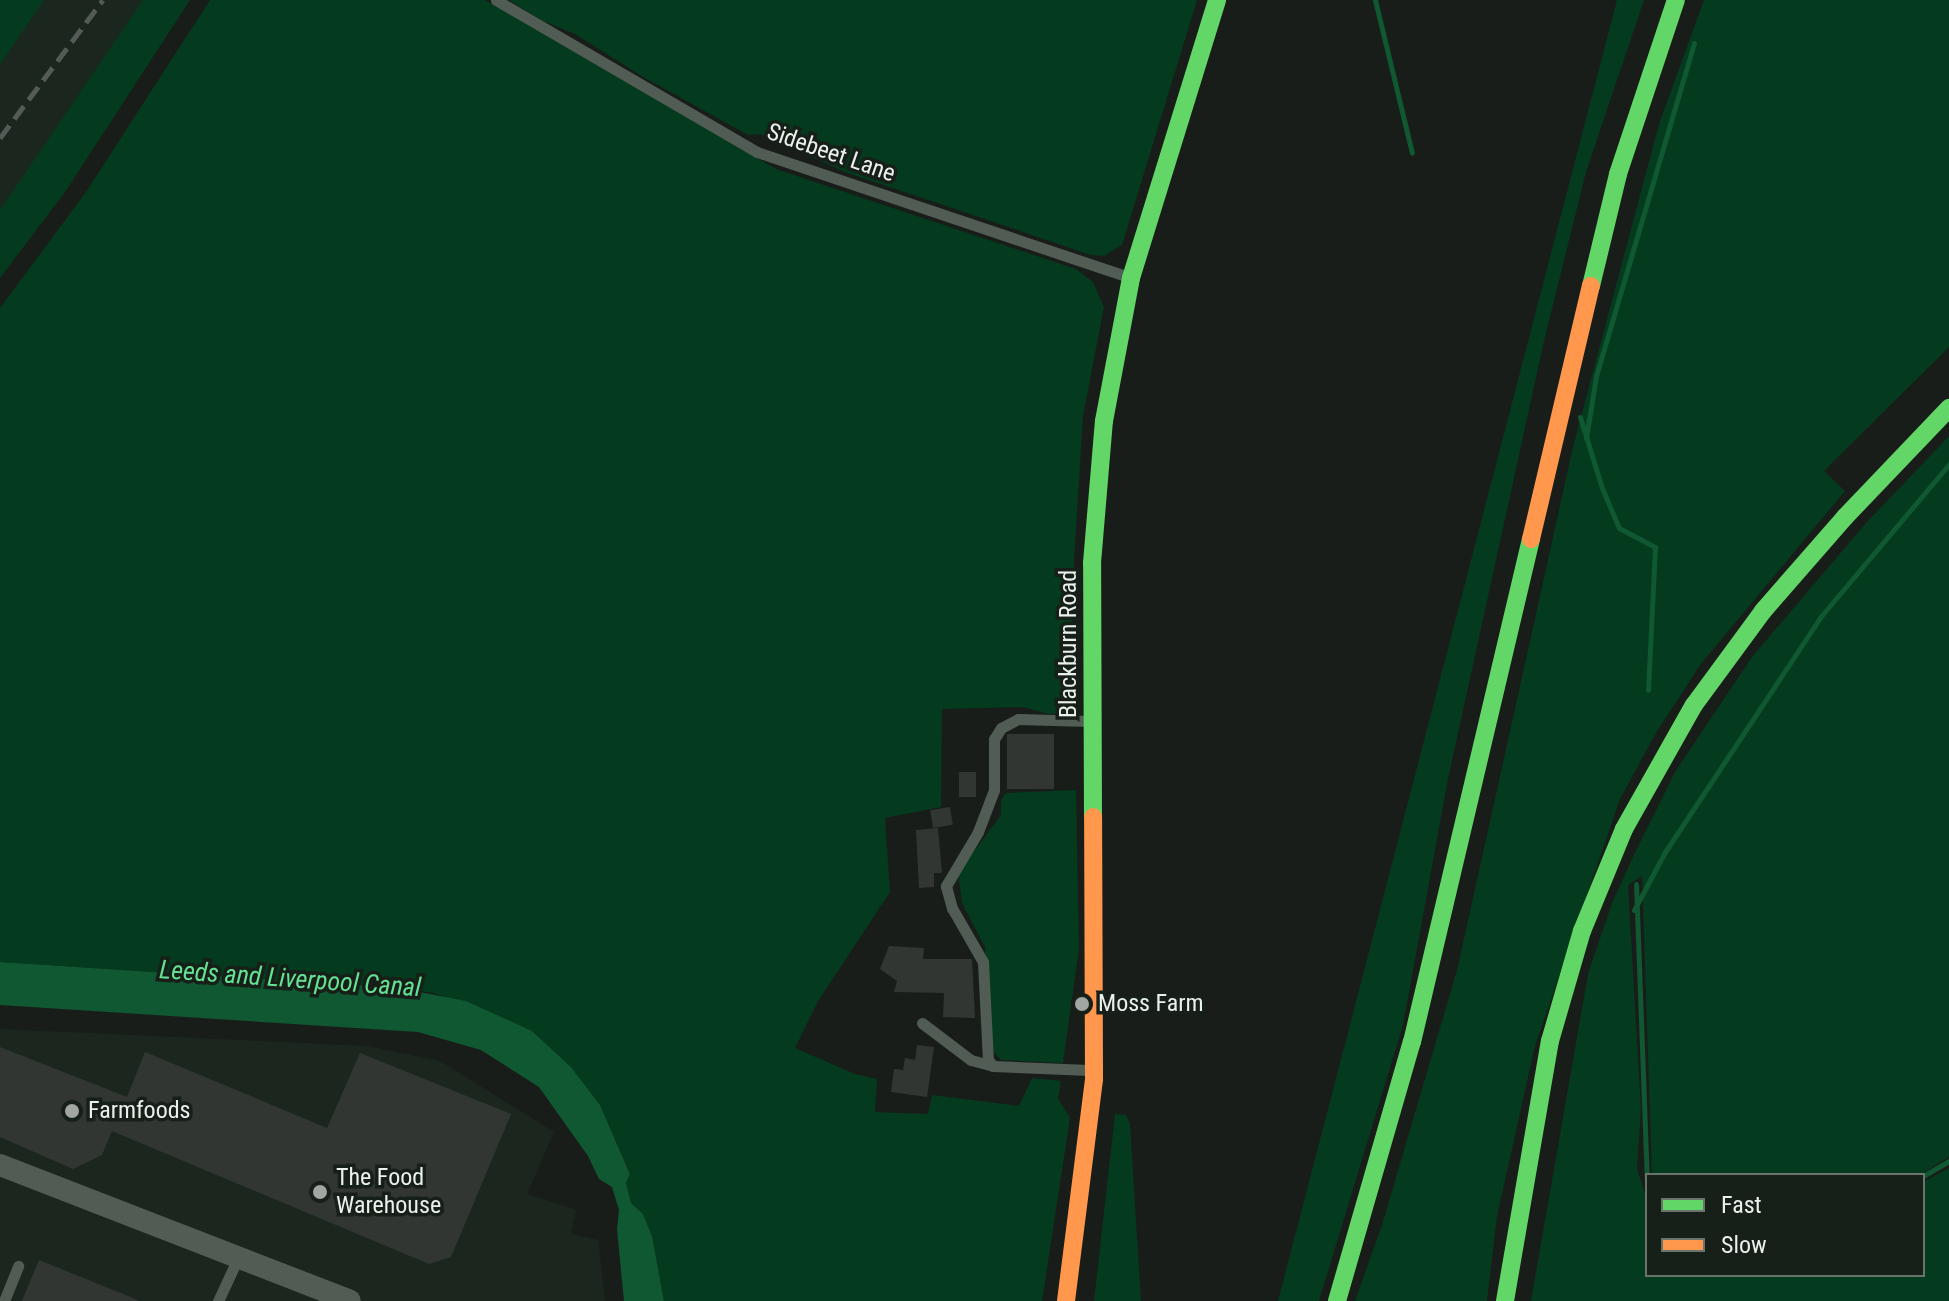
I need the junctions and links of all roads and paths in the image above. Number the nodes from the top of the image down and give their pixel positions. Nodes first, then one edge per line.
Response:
1 (496, 0) edge
2 (1217, 0) edge
3 (1676, 0) edge
4 (1131, 278) junction
5 (1949, 408) edge
6 (1094, 721) junction
7 (922, 1023) dead end
8 (993, 1066) junction
9 (1094, 1070) junction
10 (0, 1165) edge
11 (238, 1258) junction
12 (18, 1266) dead end
13 (4, 1301) edge
14 (218, 1301) edge
15 (350, 1301) edge
16 (1066, 1301) edge
17 (1337, 1301) edge
18 (1505, 1301) edge

1 - 4 lane, Sidebeet Lane
2 - 4 main road, Blackburn Road
3 - 17 main road
4 - 6 main road, Blackburn Road
5 - 18 main road
6 - 8 lane
6 - 9 main road, Blackburn Road
7 - 8 lane
8 - 9 lane
9 - 16 main road, Blackburn Road
10 - 11 street
11 - 14 lane
11 - 15 street
12 - 13 lane

